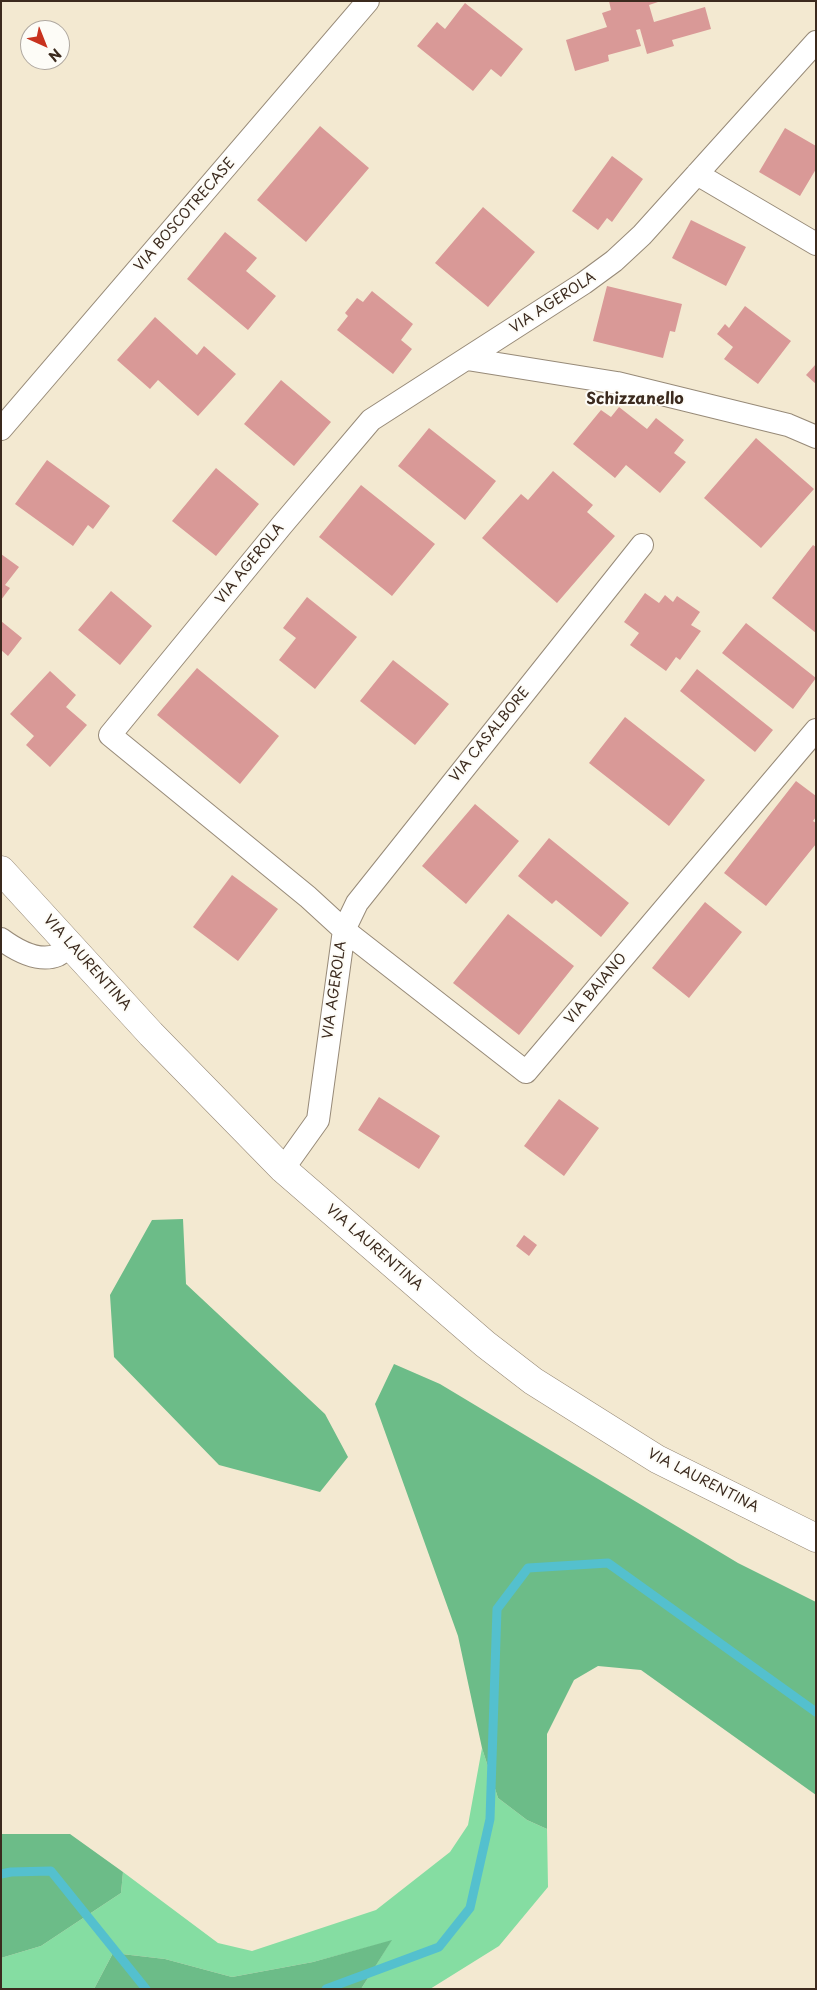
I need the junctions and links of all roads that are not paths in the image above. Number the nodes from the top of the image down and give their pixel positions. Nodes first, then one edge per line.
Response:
1 (368, 1) edge
2 (816, 42) edge
3 (697, 174) junction
4 (816, 244) edge
5 (467, 359) junction
6 (1, 429) edge
7 (816, 437) edge
8 (642, 545) dead end
9 (816, 730) edge
10 (1, 870) edge
11 (344, 930) junction
12 (1, 939) edge
13 (71, 946) junction
14 (283, 1169) junction
15 (816, 1538) edge

1 - 6 street, VIA BOSCOTRECASE
2 - 3 street, VIA AGEROLA
3 - 4 street
3 - 5 street, VIA AGEROLA
5 - 7 street
5 - 11 street, VIA AGEROLA
8 - 11 street, VIA CASALBORE
9 - 11 street, VIA BAIANO
10 - 13 main road, VIA LAURENTINA
11 - 14 street, VIA AGEROLA
12 - 13 street
13 - 14 main road, VIA LAURENTINA
14 - 15 main road, VIA LAURENTINA

